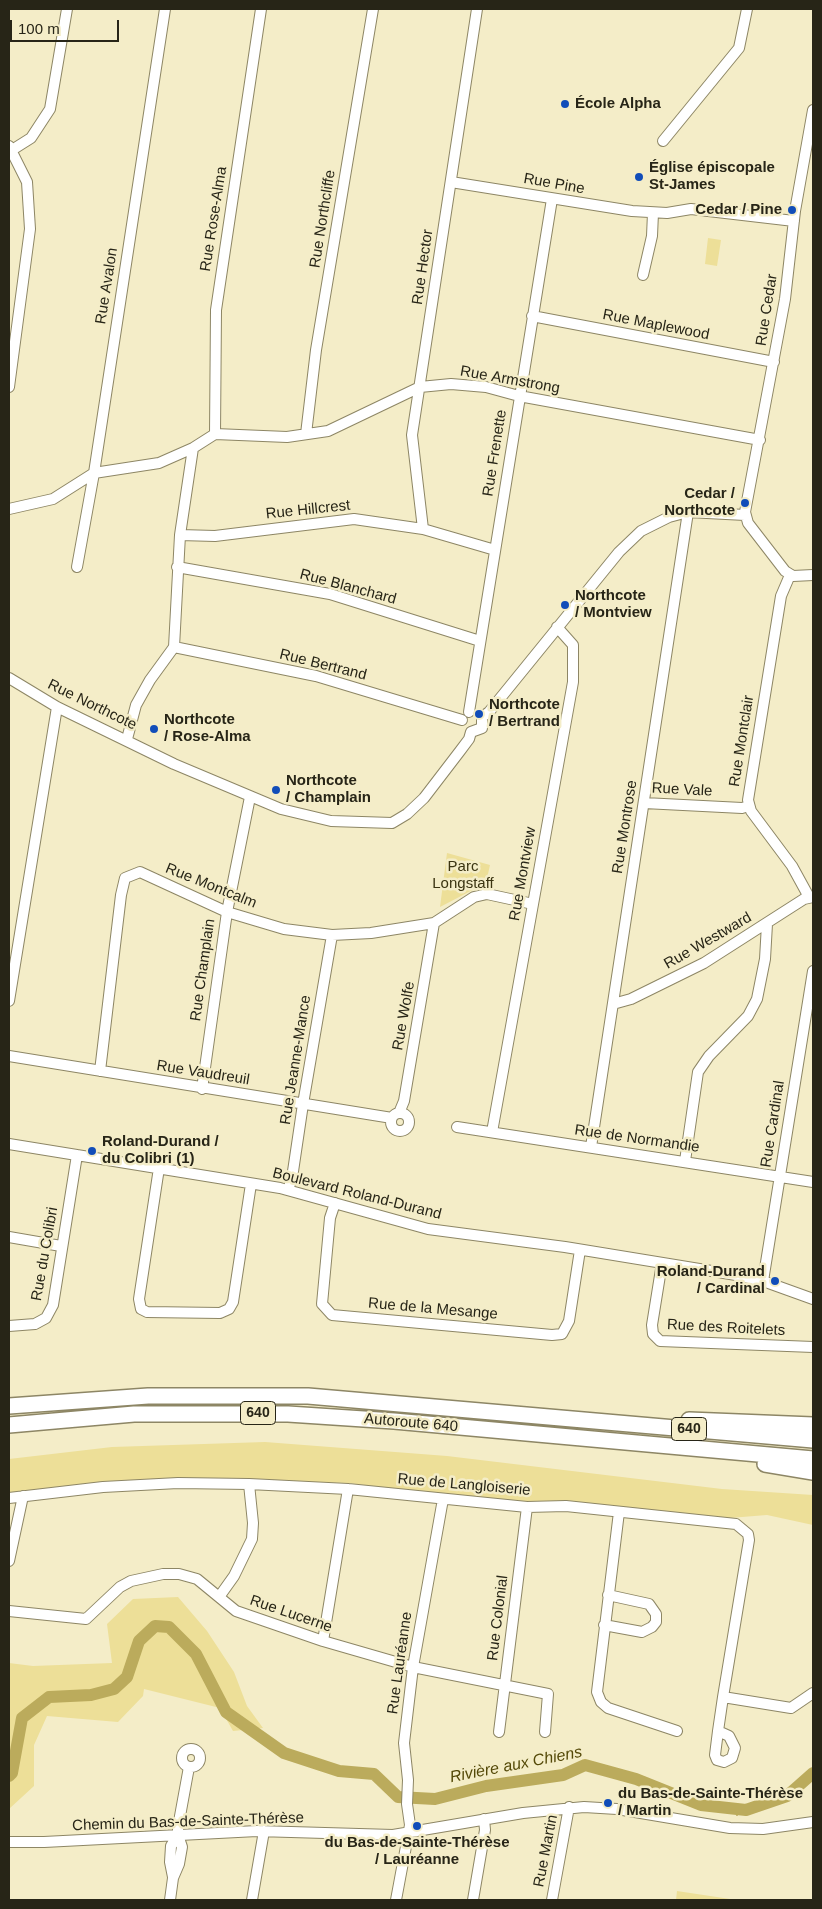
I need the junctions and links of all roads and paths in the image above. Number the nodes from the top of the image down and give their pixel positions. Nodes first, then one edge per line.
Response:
1 (67, 9) edge
2 (165, 9) edge
3 (261, 9) edge
4 (373, 9) edge
5 (477, 9) edge
6 (747, 9) edge
7 (813, 110) edge
8 (663, 141) dead end
9 (10, 148) edge
10 (451, 182) junction
11 (552, 198) junction
12 (652, 214) junction
13 (794, 221) junction
14 (643, 275) dead end
15 (532, 316) junction
16 (774, 362) junction
17 (9, 387) edge
18 (420, 387) junction
19 (519, 396) junction
20 (215, 434) junction
21 (306, 434) junction
22 (760, 440) junction
23 (193, 448) junction
24 (94, 473) junction
25 (9, 508) edge
26 (688, 512) junction
27 (745, 515) junction
28 (423, 529) junction
29 (180, 535) junction
30 (496, 550) junction
31 (77, 567) dead end
32 (178, 567) junction
33 (790, 575) junction
34 (813, 575) edge
35 (557, 627) junction
36 (480, 641) junction
37 (174, 647) junction
38 (9, 678) edge
39 (58, 707) junction
40 (469, 712) junction
41 (482, 717) junction
42 (462, 720) junction
43 (471, 732) junction
44 (128, 739) junction
45 (250, 797) junction
46 (644, 803) junction
47 (749, 806) junction
48 (811, 897) edge
49 (533, 904) junction
50 (227, 912) junction
51 (434, 922) junction
52 (767, 924) junction
53 (332, 935) junction
54 (813, 971) edge
55 (9, 1001) edge
56 (613, 1004) junction
57 (9, 1056) edge
58 (100, 1071) junction
59 (202, 1088) junction
60 (302, 1104) junction
61 (396, 1116) joint
62 (457, 1127) dead end
63 (492, 1132) junction
64 (9, 1144) edge
65 (591, 1147) junction
66 (77, 1155) junction
67 (685, 1161) junction
68 (159, 1168) junction
69 (780, 1176) junction
70 (813, 1182) edge
71 (251, 1184) junction
72 (288, 1190) junction
73 (334, 1203) junction
74 (9, 1238) edge
75 (61, 1246) junction
76 (580, 1250) junction
77 (662, 1263) junction
78 (762, 1281) junction
79 (813, 1299) edge
80 (9, 1326) edge
81 (813, 1348) edge
82 (9, 1406) edge
83 (565, 1418) junction
84 (9, 1425) edge
85 (813, 1425) edge
86 (813, 1440) edge
87 (648, 1444) junction
88 (813, 1459) edge
89 (813, 1472) edge
90 (249, 1484) junction
91 (348, 1489) junction
92 (23, 1496) junction
93 (9, 1498) edge
94 (443, 1499) junction
95 (526, 1507) junction
96 (619, 1512) junction
97 (9, 1561) edge
98 (608, 1595) junction
99 (220, 1597) junction
100 (9, 1611) edge
101 (604, 1625) junction
102 (323, 1641) junction
103 (413, 1667) junction
104 (506, 1686) junction
105 (813, 1693) edge
106 (723, 1697) junction
107 (677, 1731) dead end
108 (718, 1731) dead end
109 (500, 1732) dead end
110 (545, 1732) dead end
111 (189, 1767) dead end
112 (569, 1807) junction
113 (484, 1819) junction
114 (813, 1822) edge
115 (264, 1831) junction
116 (408, 1833) junction
117 (178, 1836) junction
118 (9, 1842) edge
119 (170, 1900) edge
120 (252, 1900) edge
121 (396, 1900) edge
122 (473, 1900) edge
123 (552, 1900) edge

1 - 9 street
2 - 24 street, Rue Avalon
3 - 20 street, Rue Rose-Alma
4 - 21 street, Rue Northcliffe
5 - 10 street, Rue Hector
6 - 8 street
7 - 13 street, Rue Cedar
9 - 17 street
10 - 11 street, Rue Pine
10 - 18 street, Rue Hector
11 - 12 street, Rue Pine
11 - 15 street, Rue Frenette
12 - 13 street, Rue Pine
12 - 14 street
13 - 16 street, Rue Cedar
15 - 16 street, Rue Maplewood
15 - 19 street, Rue Frenette
16 - 22 street, Rue Cedar
18 - 19 street, Rue Armstrong
18 - 21 street, Rue Armstrong
18 - 28 street, Rue Hector
19 - 22 street, Rue Armstrong
19 - 30 street, Rue Frenette
20 - 21 street, Rue Armstrong
20 - 23 street
22 - 27 street, Rue Cedar
23 - 24 street
23 - 29 street
24 - 25 street
24 - 31 street, Rue Avalon
26 - 27 street, Rue Northcote
26 - 35 street, Rue Northcote
26 - 46 street, Rue Montrose
27 - 33 street
28 - 29 street, Rue Hillcrest
28 - 30 street, Rue Hillcrest
29 - 32 street
30 - 36 street, Rue Frenette
32 - 36 street, Rue Blanchard
32 - 37 street
33 - 34 street
33 - 47 street, Rue Montclair
35 - 41 street, Rue Northcote
35 - 49 street, Rue Montview
36 - 40 street, Rue Frenette
37 - 42 street, Rue Bertrand
37 - 44 street
38 - 39 street, Rue Northcote
39 - 44 street, Rue Northcote
39 - 55 street
40 - 41 street
40 - 42 street
41 - 43 street, Rue Northcote
42 - 43 street
43 - 45 street, Rue Northcote
44 - 45 street, Rue Northcote
45 - 50 street, Rue Champlain
46 - 47 street, Rue Vale
46 - 56 street, Rue Montrose
47 - 48 street, Rue Montclair
48 - 52 street, Rue Westward
49 - 51 street, Rue Montcalm
49 - 63 street, Rue Montview
50 - 53 street, Rue Montcalm
50 - 58 street, Rue Montcalm
50 - 59 street, Rue Champlain
51 - 53 street, Rue Montcalm
51 - 61 street, Rue Wolfe
52 - 56 street, Rue Westward
52 - 67 street
53 - 60 street, Rue Jeanne-Mance
54 - 69 street, Rue Cardinal
56 - 65 street, Rue Montrose
57 - 58 street, Rue Vaudreuil
58 - 59 street, Rue Vaudreuil
59 - 60 street, Rue Vaudreuil
60 - 61 street, Rue Vaudreuil
60 - 72 street, Rue Jeanne-Mance
62 - 63 street, Rue de Normandie
63 - 65 street, Rue de Normandie
64 - 66 street, Boulevard Roland-Durand
65 - 67 street, Rue de Normandie
66 - 68 street, Boulevard Roland-Durand
66 - 75 street, Rue du Colibri
67 - 69 street, Rue de Normandie
68 - 71 street, Boulevard Roland-Durand
68 - 71 street
69 - 70 street, Rue de Normandie
69 - 78 street, Rue Cardinal
71 - 72 street, Boulevard Roland-Durand
72 - 73 street, Boulevard Roland-Durand
73 - 76 street, Boulevard Roland-Durand
73 - 76 street, Rue de la Mesange
74 - 75 street
75 - 80 street, Rue du Colibri
76 - 77 street, Boulevard Roland-Durand
77 - 78 street, Boulevard Roland-Durand
77 - 81 street, Rue des Roitelets
78 - 79 street, Boulevard Roland-Durand
82 - 83 highway, Autoroute 640 / 640
83 - 85 highway
83 - 86 highway, Autoroute 640 / 640
84 - 87 highway, Autoroute 640 / 640
87 - 88 highway, Autoroute 640 / 640
87 - 89 highway
90 - 91 street, Rue de Langloiserie
90 - 92 street, Rue de Langloiserie
90 - 99 street
91 - 94 street, Rue de Langloiserie
91 - 102 street
92 - 93 street, Rue de Langloiserie
92 - 97 street
94 - 95 street, Rue de Langloiserie
94 - 103 street, Rue Lauréanne
95 - 96 street, Rue de Langloiserie
95 - 104 street, Rue Colonial
96 - 98 street
96 - 106 street, Rue de Langloiserie
98 - 101 street
98 - 101 street
99 - 100 street, Rue Lucerne
99 - 102 street, Rue Lucerne
101 - 107 street
102 - 103 street, Rue Lucerne
103 - 104 street, Rue Lucerne
103 - 116 street, Rue Lauréanne
104 - 109 street, Rue Colonial
104 - 110 street, Rue Lucerne
105 - 106 street
106 - 108 street, Rue de Langloiserie
111 - 117 street
112 - 113 street, Chemin du Bas-de-Sainte-Thérèse
112 - 114 street, Chemin du Bas-de-Sainte-Thérèse
112 - 123 street, Rue Martin
113 - 116 street, Chemin du Bas-de-Sainte-Thérèse
113 - 122 street
115 - 116 street, Chemin du Bas-de-Sainte-Thérèse
115 - 117 street, Chemin du Bas-de-Sainte-Thérèse
115 - 120 street
116 - 121 street, Rue Lauréanne
117 - 118 street, Chemin du Bas-de-Sainte-Thérèse
117 - 119 street

